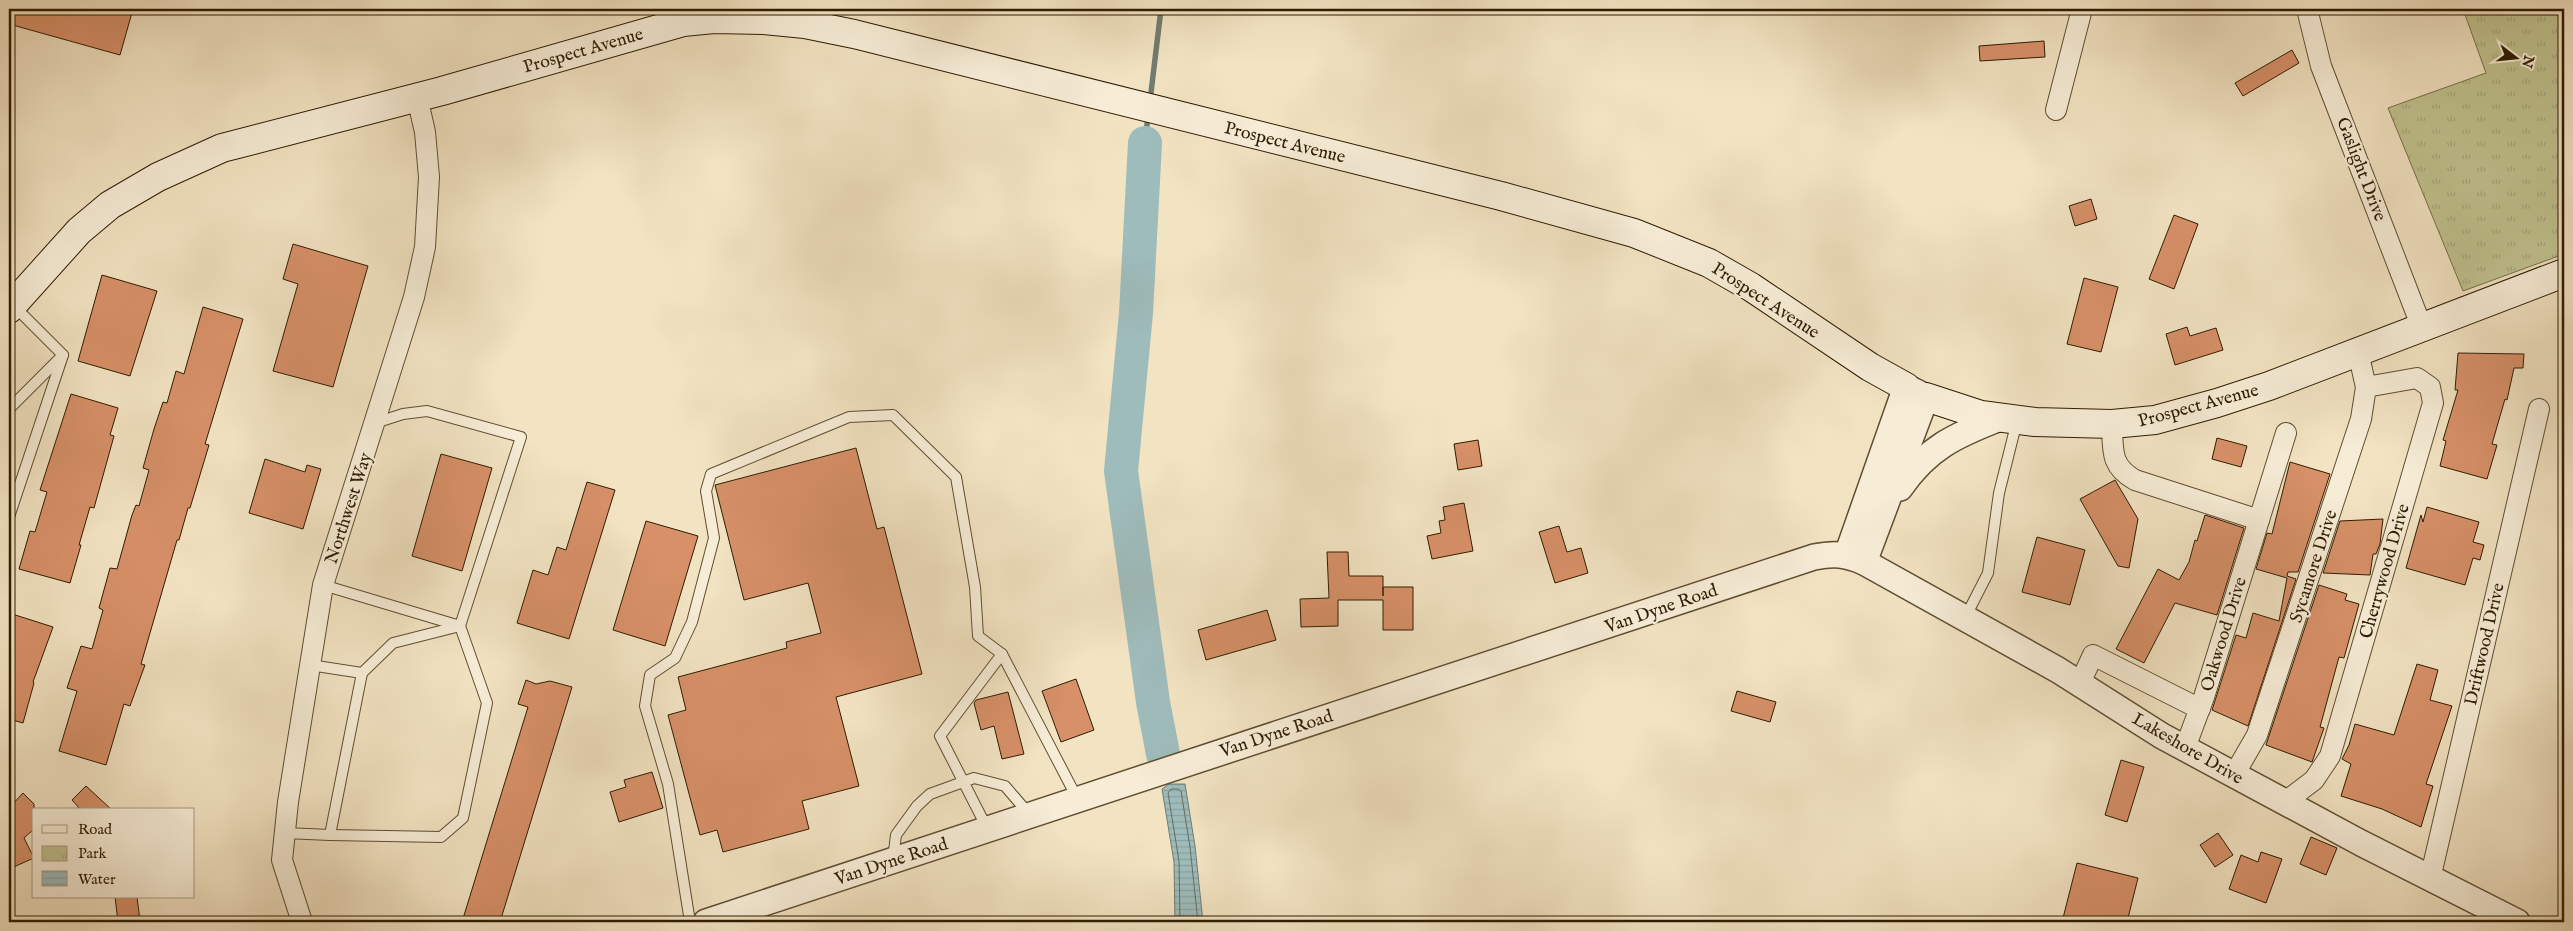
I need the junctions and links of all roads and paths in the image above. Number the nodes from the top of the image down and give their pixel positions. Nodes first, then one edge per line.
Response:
1 (2082, 9) edge
2 (2306, 9) edge
3 (417, 97) junction
4 (2056, 110) dead end
5 (2564, 273) edge
6 (10, 308) edge
7 (2422, 328) junction
8 (2358, 352) junction
9 (63, 355) junction
10 (2366, 386) junction
11 (1916, 392) junction
12 (2539, 409) dead end
13 (9, 410) edge
14 (2009, 419) junction
15 (375, 422) junction
16 (2112, 424) junction
17 (2286, 433) dead end
18 (9, 517) edge
19 (2259, 520) junction
20 (1876, 529) junction
21 (1856, 558) junction
22 (323, 585) junction
23 (1964, 618) junction
24 (460, 626) junction
25 (1002, 654) junction
26 (310, 665) junction
27 (362, 673) junction
28 (2080, 683) junction
29 (2200, 709) junction
30 (2185, 748) junction
31 (2234, 775) junction
32 (964, 782) junction
33 (1078, 798) junction
34 (2285, 802) junction
35 (1030, 814) junction
36 (987, 829) junction
37 (285, 833) junction
38 (330, 835) junction
39 (893, 860) junction
40 (2430, 879) junction
41 (302, 922) edge
42 (706, 922) edge
43 (2517, 922) edge

1 - 4 street
2 - 7 street, Gaslight Drive
3 - 6 main road, Prospect Avenue
3 - 11 main road, Prospect Avenue
3 - 15 street, Northwest Way
5 - 7 main road, Prospect Avenue
6 - 9 lane
7 - 8 main road, Prospect Avenue
8 - 10 street, Sycamore Drive
8 - 16 main road, Prospect Avenue
9 - 13 lane
9 - 18 lane
10 - 31 street, Sycamore Drive
10 - 34 street, Cherrywood Drive
11 - 14 main road, Prospect Avenue
11 - 20 street
11 - 21 street
12 - 40 street, Driftwood Drive
14 - 16 main road, Prospect Avenue
14 - 20 street
14 - 23 lane
15 - 22 street, Northwest Way
15 - 24 lane
16 - 19 street
17 - 19 street, Oakwood Drive
19 - 29 street, Oakwood Drive
20 - 21 street
21 - 23 street, Lakeshore Drive
21 - 33 street, Van Dyne Road
22 - 24 lane
22 - 26 street, Northwest Way
23 - 28 street, Lakeshore Drive
24 - 27 lane
24 - 38 lane
25 - 32 lane
25 - 33 lane
25 - 42 lane
26 - 27 lane
26 - 37 street, Northwest Way
27 - 38 lane
28 - 29 street
28 - 30 street, Lakeshore Drive
29 - 30 street, Oakwood Drive
30 - 31 street, Lakeshore Drive
31 - 34 street, Lakeshore Drive
32 - 35 lane
32 - 36 lane
32 - 39 lane
33 - 35 street, Van Dyne Road
34 - 40 street, Lakeshore Drive
35 - 36 street, Van Dyne Road
36 - 39 street, Van Dyne Road
37 - 38 lane
37 - 41 street, Northwest Way
39 - 42 street, Van Dyne Road
40 - 43 street, Lakeshore Drive

